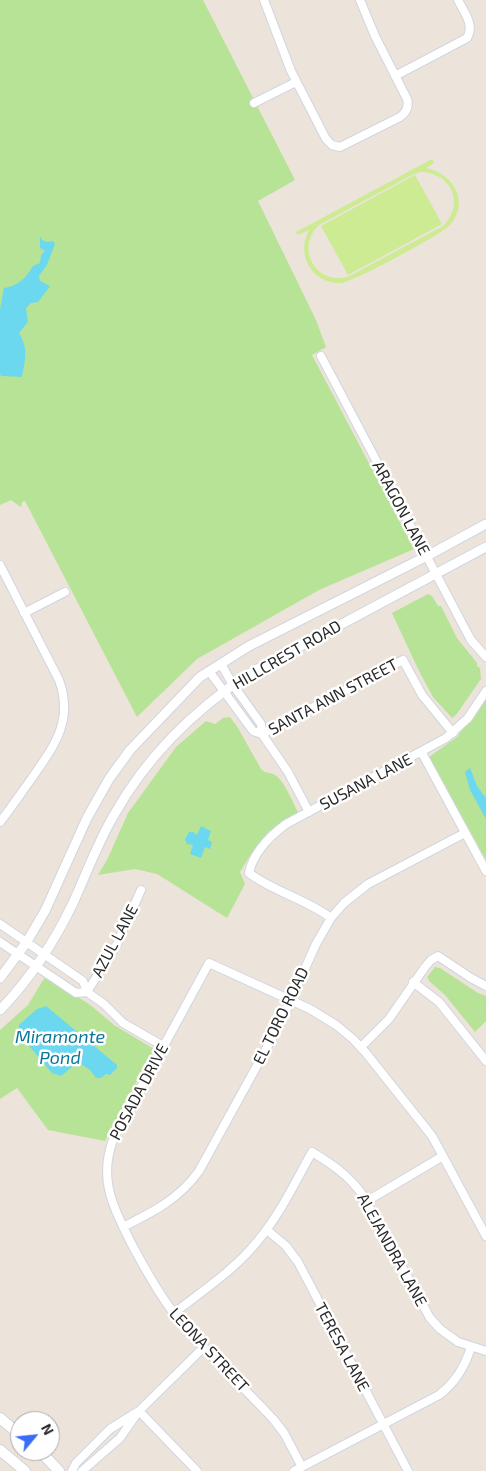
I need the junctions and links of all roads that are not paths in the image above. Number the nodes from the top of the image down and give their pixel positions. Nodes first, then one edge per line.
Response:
1 (264, 0) edge
2 (360, 0) edge
3 (458, 0) edge
4 (395, 76) junction
5 (296, 82) junction
6 (254, 103) dead end
7 (321, 356) dead end
8 (486, 524) edge
9 (486, 547) edge
10 (427, 556) junction
11 (0, 565) edge
12 (436, 574) junction
13 (65, 592) dead end
14 (24, 613) junction
15 (486, 657) edge
16 (221, 664) junction
17 (209, 671) junction
18 (233, 685) junction
19 (224, 691) junction
20 (486, 691) edge
21 (453, 733) junction
22 (262, 734) junction
23 (422, 753) junction
24 (309, 812) junction
25 (0, 822) edge
26 (465, 833) junction
27 (486, 871) edge
28 (141, 890) dead end
29 (331, 918) junction
30 (0, 924) edge
31 (0, 942) edge
32 (26, 943) junction
33 (18, 955) junction
34 (44, 955) junction
35 (36, 967) junction
36 (0, 978) edge
37 (413, 982) junction
38 (486, 986) edge
39 (87, 992) junction
40 (291, 1000) junction
41 (0, 1010) edge
42 (163, 1046) junction
43 (361, 1047) junction
44 (486, 1061) edge
45 (444, 1156) junction
46 (367, 1201) junction
47 (123, 1227) junction
48 (267, 1230) junction
49 (486, 1236) edge
50 (174, 1313) junction
51 (204, 1347) junction
52 (471, 1347) junction
53 (486, 1351) edge
54 (138, 1411) junction
55 (0, 1418) edge
56 (383, 1424) junction
57 (10, 1426) edge
58 (0, 1450) edge
59 (50, 1461) edge
60 (302, 1467) junction
61 (25, 1471) edge
62 (59, 1471) edge
63 (72, 1471) edge
64 (82, 1471) edge
65 (197, 1471) edge
66 (294, 1471) edge
67 (408, 1471) edge

1 - 5 street
2 - 4 street
3 - 4 street
4 - 5 street
5 - 6 street
7 - 10 street, ARAGON LANE
8 - 10 street, HILLCREST ROAD
9 - 12 street, HILLCREST ROAD
10 - 12 street, ARAGON LANE
10 - 16 street, HILLCREST ROAD
11 - 14 street
12 - 15 street, ARAGON LANE
12 - 18 street, HILLCREST ROAD
13 - 14 street
14 - 25 street
16 - 17 street, HILLCREST ROAD
16 - 18 street
17 - 19 street
17 - 32 street, HILLCREST ROAD
18 - 19 street, HILLCREST ROAD
18 - 22 street
19 - 22 street
19 - 34 street, HILLCREST ROAD
20 - 21 street, SUSANA LANE
21 - 22 street, SANTA ANN STREET
21 - 23 street, SUSANA LANE
22 - 24 street
23 - 24 street, SUSANA LANE
23 - 26 street
24 - 29 street, SUSANA LANE
26 - 27 street
26 - 29 street, EL TORO ROAD
28 - 39 street, AZUL LANE
29 - 40 street, EL TORO ROAD
30 - 32 street
31 - 33 street
32 - 33 street, HILLCREST ROAD
32 - 34 street
33 - 35 street
33 - 36 street, HILLCREST ROAD
34 - 35 street, HILLCREST ROAD
34 - 39 street
35 - 39 street
35 - 41 street, HILLCREST ROAD
37 - 38 street
37 - 43 street
37 - 44 street
39 - 42 street
40 - 42 street, POSADA DRIVE
40 - 43 street
40 - 47 street, EL TORO ROAD
42 - 47 street, POSADA DRIVE
43 - 45 street
45 - 46 street
45 - 49 street
46 - 48 street, ALEJANDRA LANE
46 - 52 street, ALEJANDRA LANE
47 - 50 street, LEONA STREET
48 - 50 street
48 - 56 street, TERESA LANE
50 - 51 street, LEONA STREET
51 - 54 street
51 - 60 street, LEONA STREET
52 - 53 street, ALEJANDRA LANE
52 - 56 street
54 - 63 street
54 - 64 street
54 - 65 street
55 - 57 main road
56 - 60 street
56 - 67 street, TERESA LANE
58 - 61 main road
59 - 62 main road
60 - 66 street

